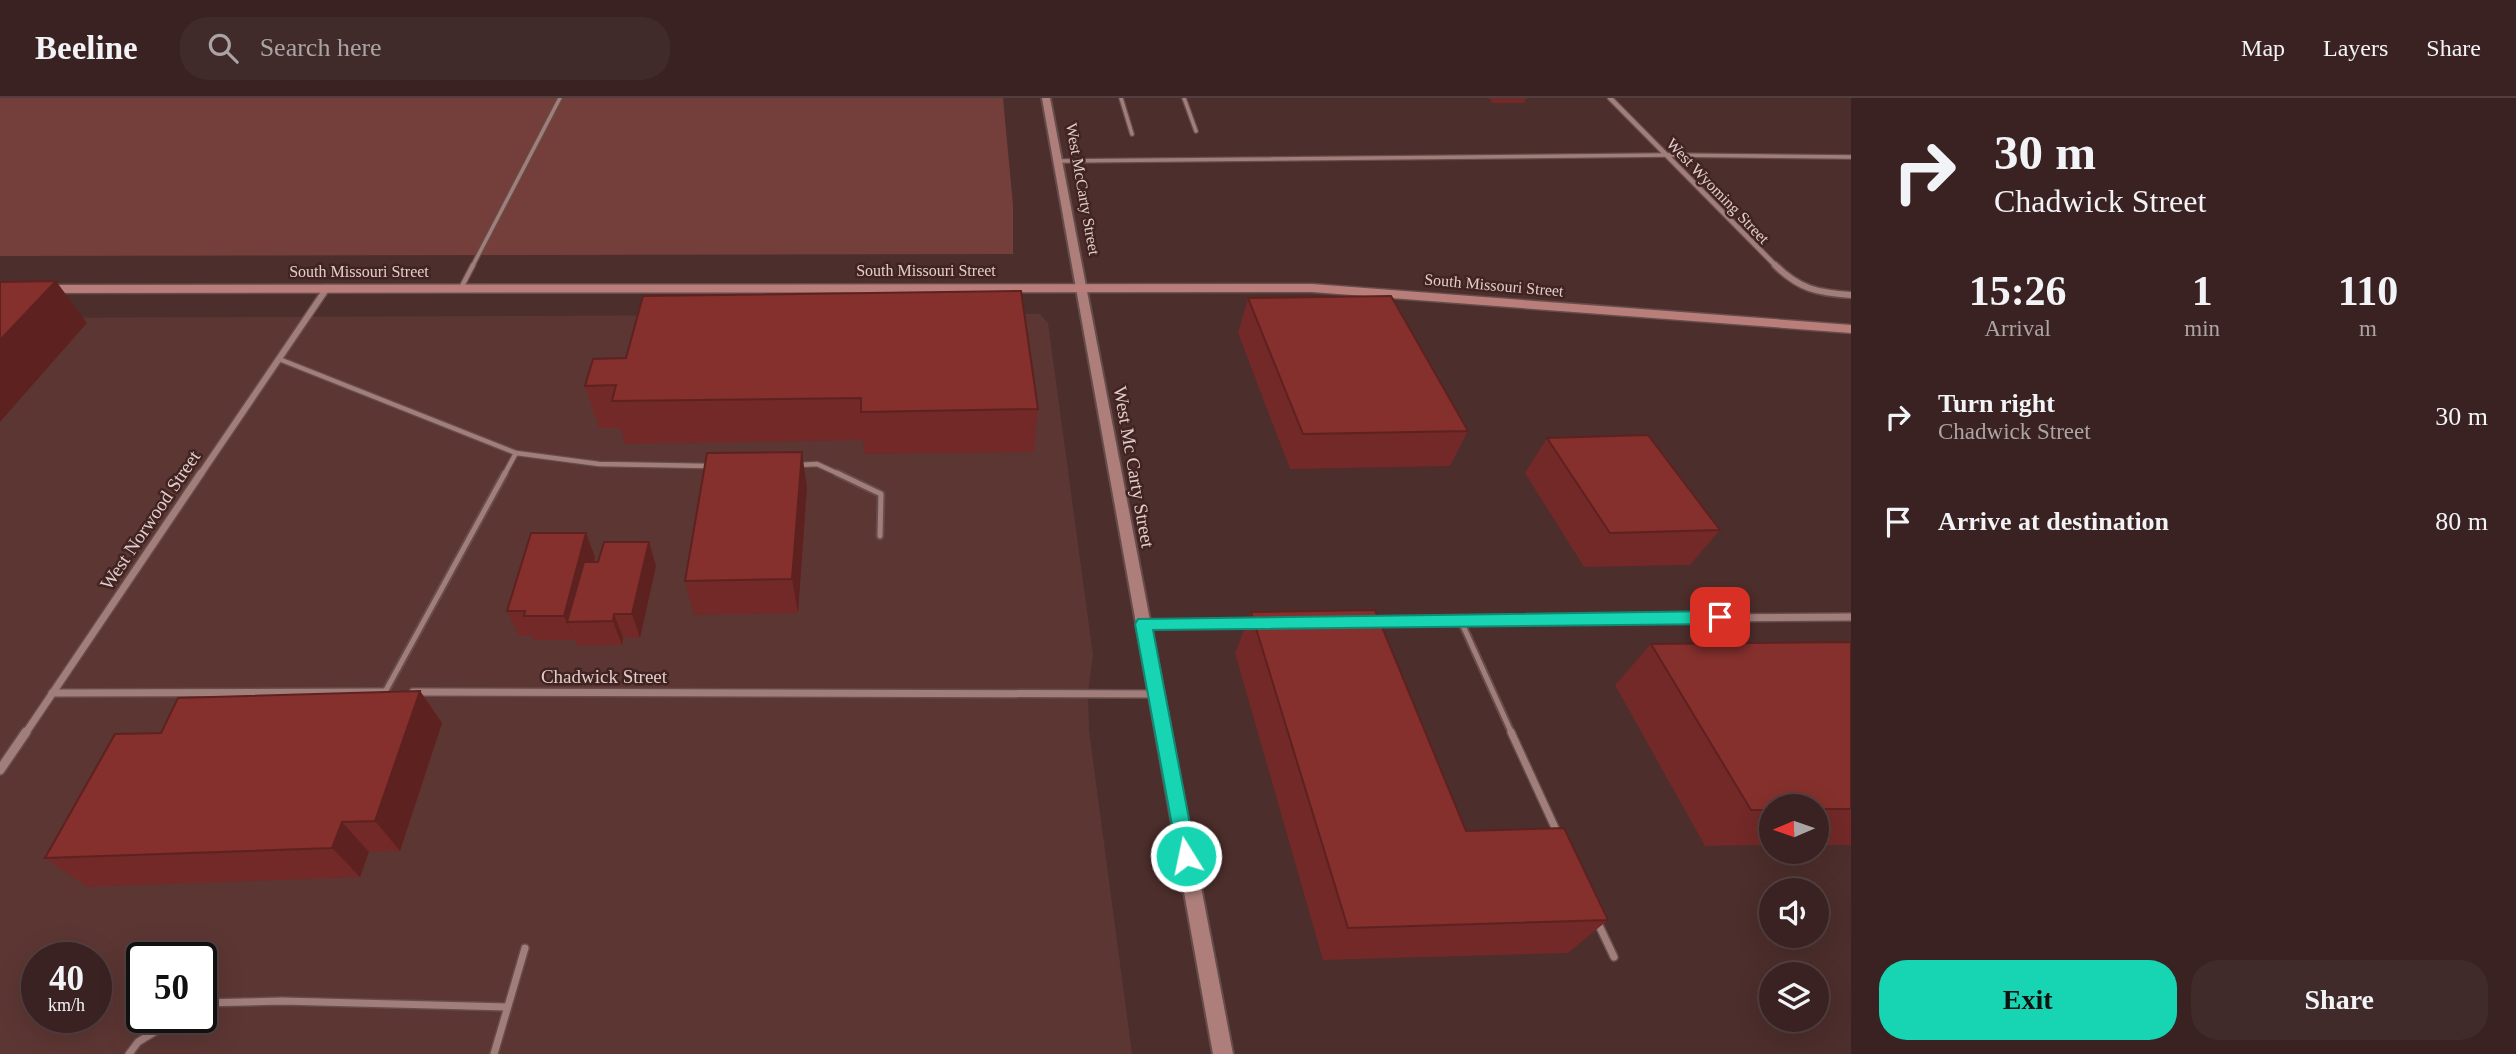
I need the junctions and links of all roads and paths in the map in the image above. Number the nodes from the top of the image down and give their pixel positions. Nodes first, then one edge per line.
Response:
1 (560, 98) edge
2 (1046, 98) edge
3 (1121, 98) edge
4 (1184, 98) edge
5 (1611, 98) edge
6 (1196, 131) dead end
7 (1132, 134) dead end
8 (1667, 155) junction
9 (1851, 157) edge
10 (1058, 161) junction
11 (1081, 287) junction
12 (327, 288) junction
13 (461, 288) junction
14 (0, 289) edge
15 (1851, 295) edge
16 (1851, 329) edge
17 (279, 359) junction
18 (516, 453) junction
19 (791, 465) edge
20 (713, 466) edge
21 (880, 536) dead end
22 (1851, 617) edge
23 (1460, 619) junction
24 (1363, 620) edge
25 (1266, 622) edge
26 (1143, 624) junction
27 (385, 692) junction
28 (52, 693) junction
29 (1156, 694) junction
30 (0, 770) edge
31 (1563, 844) edge
32 (1591, 907) edge
33 (525, 948) dead end
34 (1614, 957) dead end
35 (217, 1003) edge
36 (507, 1007) junction
37 (153, 1033) edge
38 (129, 1054) edge
39 (494, 1054) edge
40 (1223, 1054) edge

1 - 13 lane
2 - 10 main road, West McCarty Street
3 - 7 lane
4 - 6 lane
5 - 8 street, West Wyoming Street
8 - 9 lane
8 - 10 lane
8 - 15 street, West Wyoming Street
10 - 11 main road, West McCarty Street
11 - 13 main road, South Missouri Street
11 - 16 main road, South Missouri Street
11 - 26 main road, West Mc Carty Street
12 - 13 main road, South Missouri Street
12 - 14 main road, South Missouri Street
12 - 17 street, West Norwood Street
17 - 18 lane
17 - 28 street, West Norwood Street
18 - 20 lane
18 - 27 lane
19 - 21 lane
22 - 23 street
23 - 24 street
23 - 31 lane
25 - 26 street
26 - 29 main road, West Mc Carty Street
27 - 28 street, Chadwick Street
27 - 29 street, Chadwick Street
28 - 30 street, West Norwood Street
29 - 40 main road
32 - 34 lane
33 - 36 lane
35 - 36 lane
36 - 39 lane
37 - 38 lane

